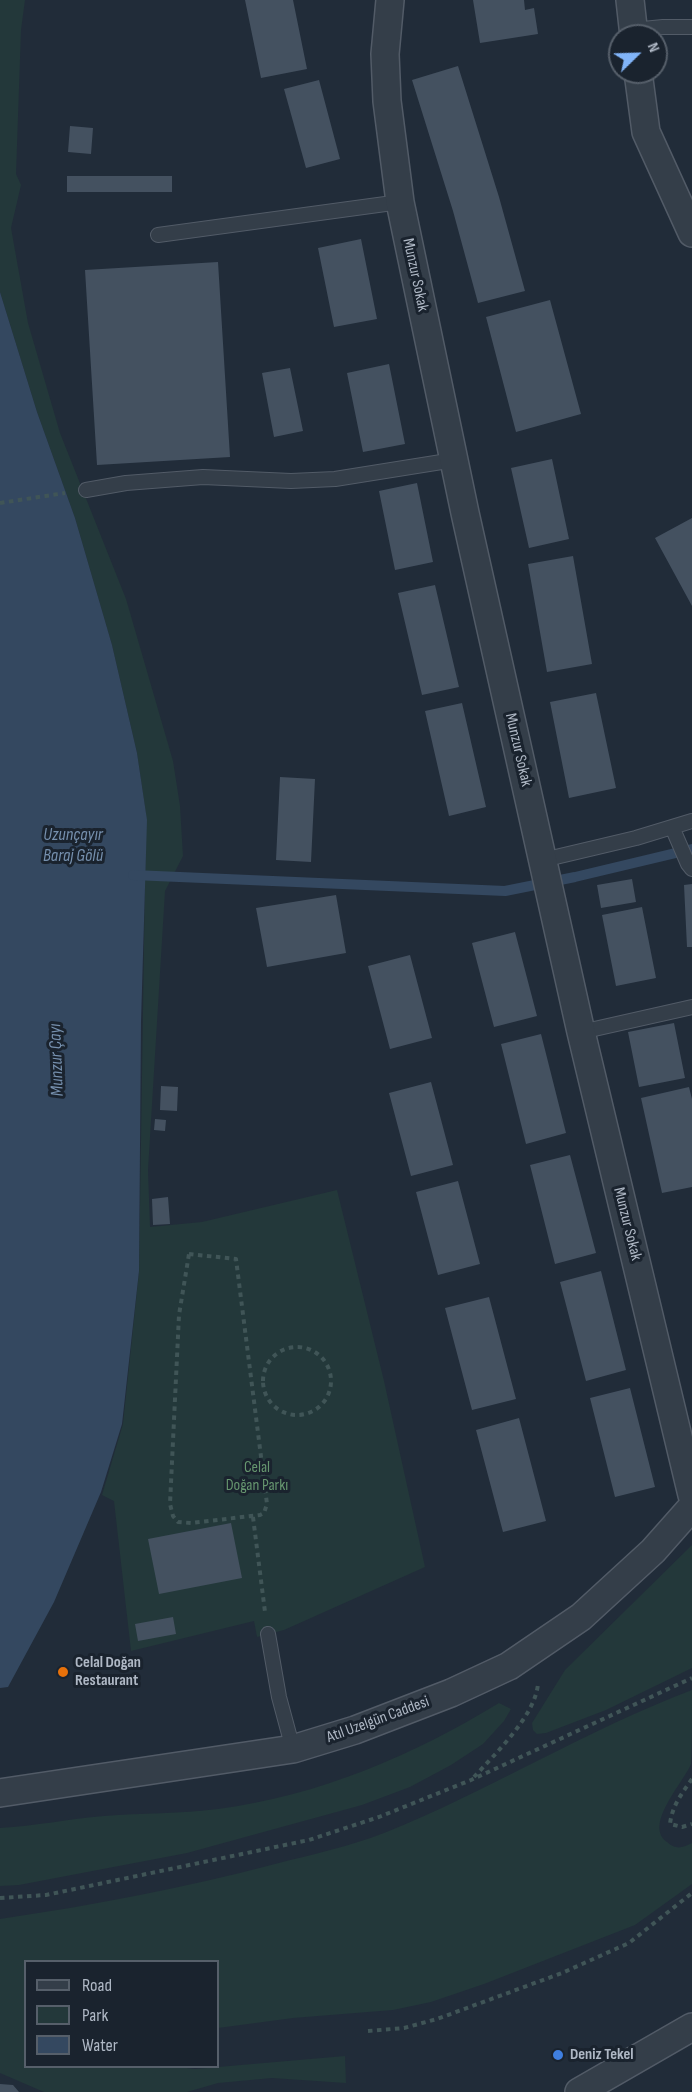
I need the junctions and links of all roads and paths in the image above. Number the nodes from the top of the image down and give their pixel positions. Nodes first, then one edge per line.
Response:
1 (390, 0) edge
2 (630, 0) edge
3 (632, 24) edge
4 (668, 27) edge
5 (692, 27) edge
6 (640, 84) edge
7 (400, 202) junction
8 (692, 233) edge
9 (158, 235) dead end
10 (454, 460) junction
11 (86, 490) joint
12 (0, 503) edge
13 (692, 821) edge
14 (672, 827) junction
15 (543, 860) junction
16 (690, 867) edge
17 (692, 1007) edge
18 (581, 1032) junction
19 (263, 1384) junction
20 (252, 1386) junction
21 (692, 1495) edge
22 (692, 1507) edge
23 (253, 1517) junction
24 (268, 1634) joint
25 (543, 1644) junction
26 (692, 1678) edge
27 (293, 1749) junction
28 (692, 1779) edge
29 (471, 1780) junction
30 (0, 1793) edge
31 (692, 1824) edge
32 (692, 1893) edge
33 (0, 1898) edge
34 (692, 2027) edge
35 (368, 2031) dead end
36 (579, 2092) edge

1 - 7 street, Munzur Sokak
2 - 3 street
4 - 5 lane
6 - 8 street
7 - 9 lane
7 - 10 street, Munzur Sokak
10 - 11 lane
10 - 15 street, Munzur Sokak
11 - 12 path
13 - 14 lane
14 - 15 lane
14 - 16 lane
15 - 18 street, Munzur Sokak
17 - 18 lane
18 - 21 street, Munzur Sokak
19 - 19 path
19 - 20 path
20 - 23 path
20 - 23 path
22 - 25 street, Atıl Uzelgün Caddesi
23 - 24 path
24 - 27 lane
25 - 27 street, Atıl Uzelgün Caddesi
25 - 29 path
26 - 29 path
27 - 30 street, Atıl Uzelgün Caddesi
28 - 31 path
29 - 33 path
32 - 35 path
34 - 36 street

